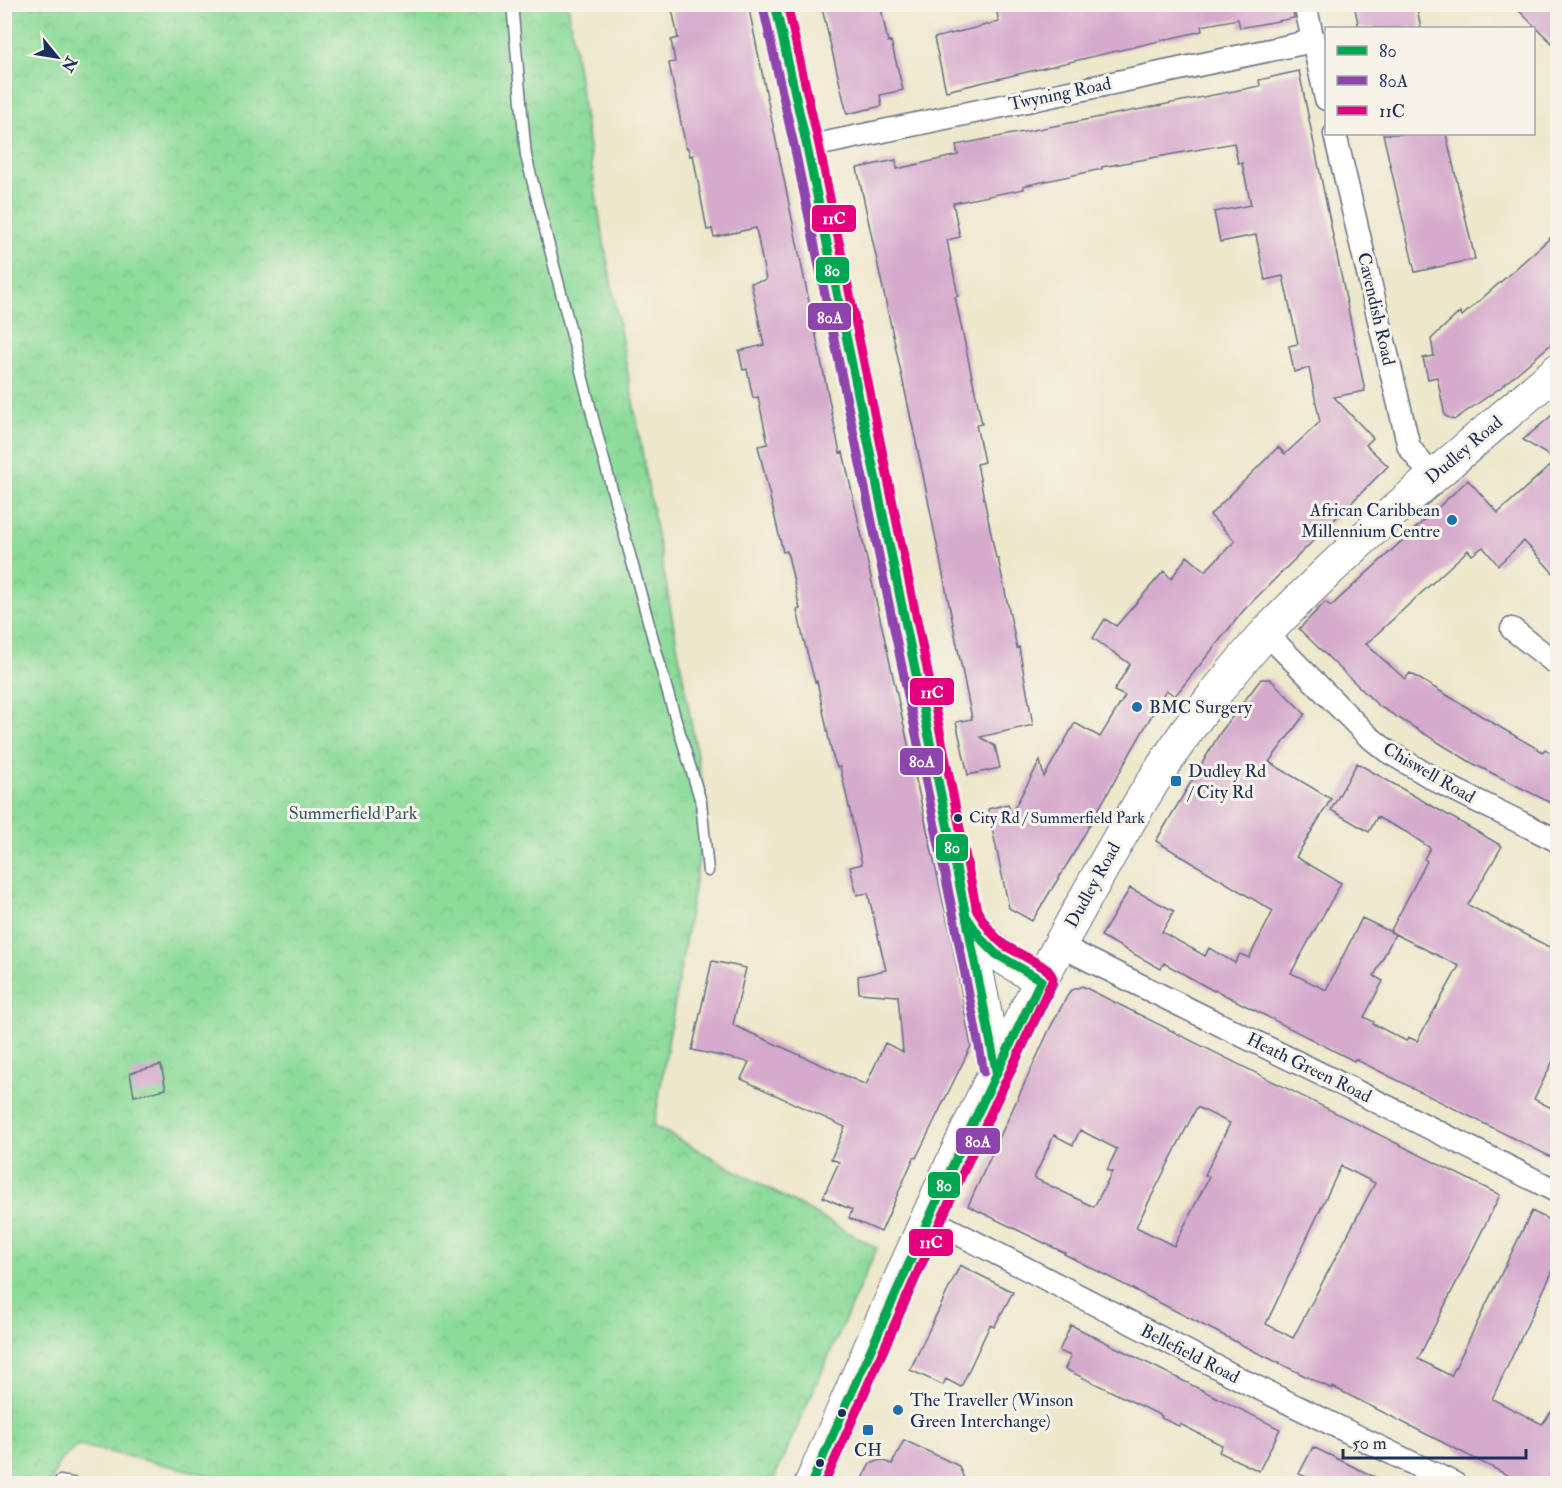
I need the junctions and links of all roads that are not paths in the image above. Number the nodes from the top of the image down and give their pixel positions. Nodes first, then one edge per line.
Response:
1 (512, 4) edge
2 (775, 4) edge
3 (1305, 4) edge
4 (1313, 41) junction
5 (1325, 95) edge
6 (1335, 135) edge
7 (807, 147) junction
8 (1557, 370) edge
9 (1432, 477) junction
10 (1512, 629) dead end
11 (1266, 633) junction
12 (1557, 665) edge
13 (1557, 841) edge
14 (708, 871) dead end
15 (966, 916) junction
16 (1059, 945) junction
17 (1041, 980) junction
18 (996, 1070) junction
19 (1557, 1192) edge
20 (928, 1218) junction
21 (58, 1484) edge
22 (78, 1484) edge
23 (811, 1484) edge
24 (1455, 1484) edge

1 - 14 lane
2 - 7 main road
3 - 4 street
4 - 5 street
4 - 7 street, Twyning Road
6 - 9 street, Cavendish Road
7 - 15 main road
8 - 9 main road, Dudley Road
9 - 11 main road, Dudley Road
10 - 12 street
11 - 13 street, Chiswell Road
11 - 16 main road, Dudley Road
15 - 17 main road
15 - 18 main road
16 - 17 main road, Dudley Road
16 - 19 street, Heath Green Road
17 - 18 main road, Dudley Road
18 - 20 main road, Dudley Road
20 - 23 main road, Dudley Road
20 - 24 street, Bellefield Road
21 - 22 lane

